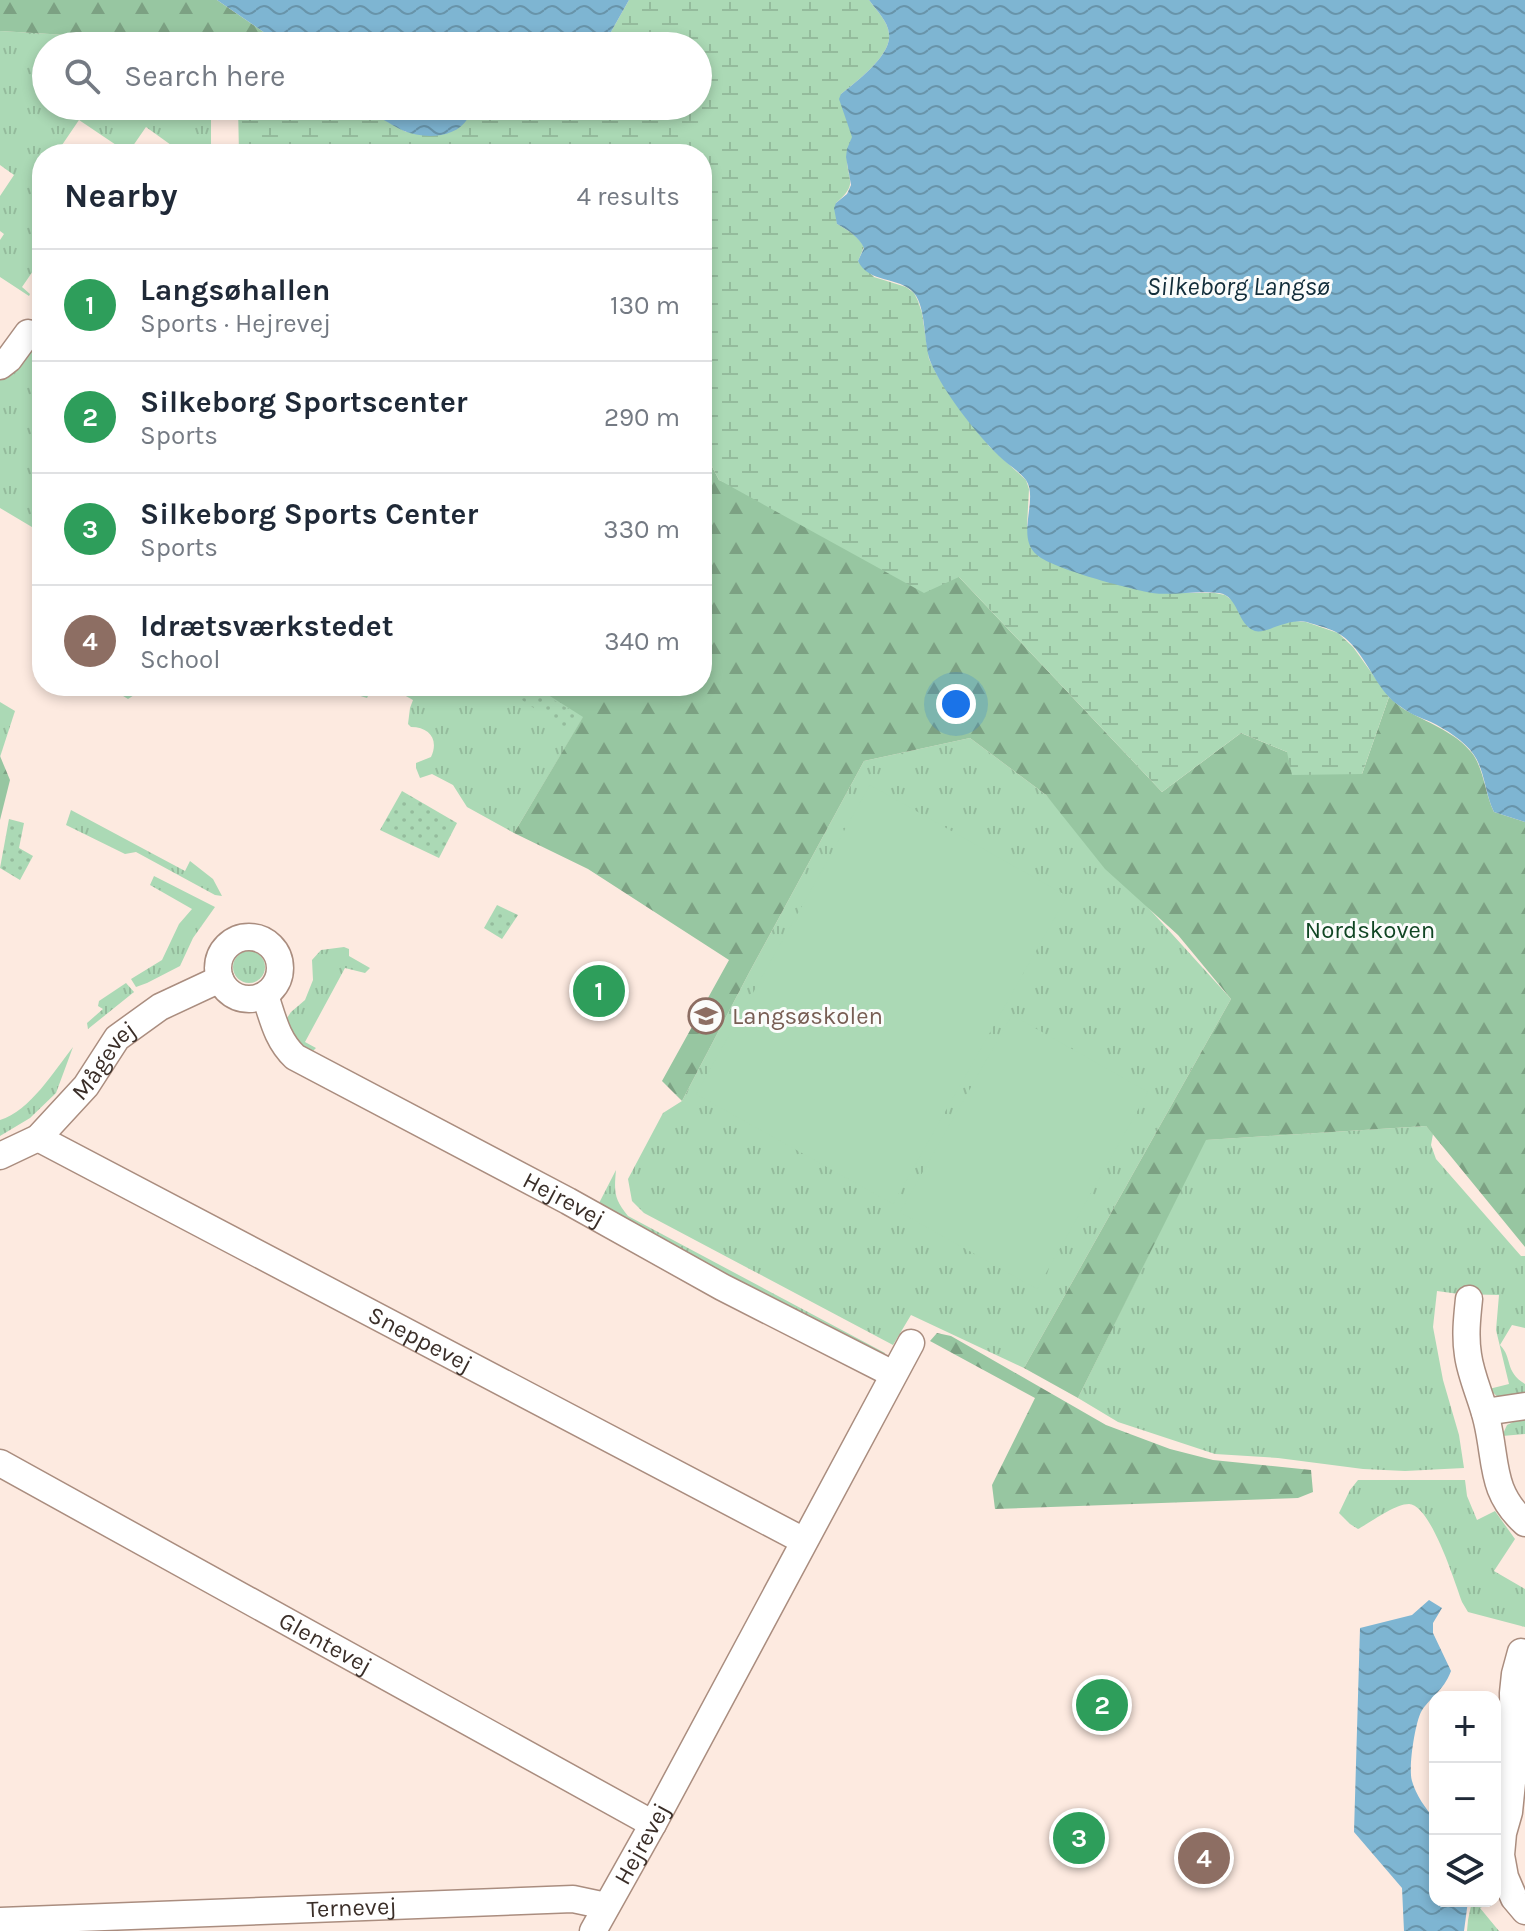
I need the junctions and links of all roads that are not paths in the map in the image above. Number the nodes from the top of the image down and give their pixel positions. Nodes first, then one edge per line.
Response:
1 (28, 333) dead end
2 (0, 366) edge
3 (220, 979) junction
4 (265, 995) junction
5 (38, 1138) junction
6 (0, 1156) edge
7 (1469, 1299) dead end
8 (911, 1343) dead end
9 (893, 1374) junction
10 (1525, 1406) edge
11 (1485, 1412) junction
12 (0, 1463) edge
13 (1525, 1523) edge
14 (804, 1541) junction
15 (1521, 1652) dead end
16 (1519, 1763) edge
17 (653, 1824) junction
18 (606, 1906) junction
19 (1525, 1911) edge
20 (0, 1921) edge
21 (593, 1931) edge

1 - 2 street
3 - 4 street
3 - 4 street
3 - 5 street, Mågevej
4 - 9 street, Hejrevej
5 - 6 street, Mågevej
5 - 14 street, Sneppevej
7 - 11 street
8 - 9 street, Hejrevej
9 - 14 street, Hejrevej
10 - 11 street
11 - 13 street
12 - 17 street, Glentevej
14 - 17 street, Hejrevej
15 - 16 street
16 - 19 street
17 - 18 street, Hejrevej
18 - 20 street, Ternevej
18 - 21 street, Hejrevej

